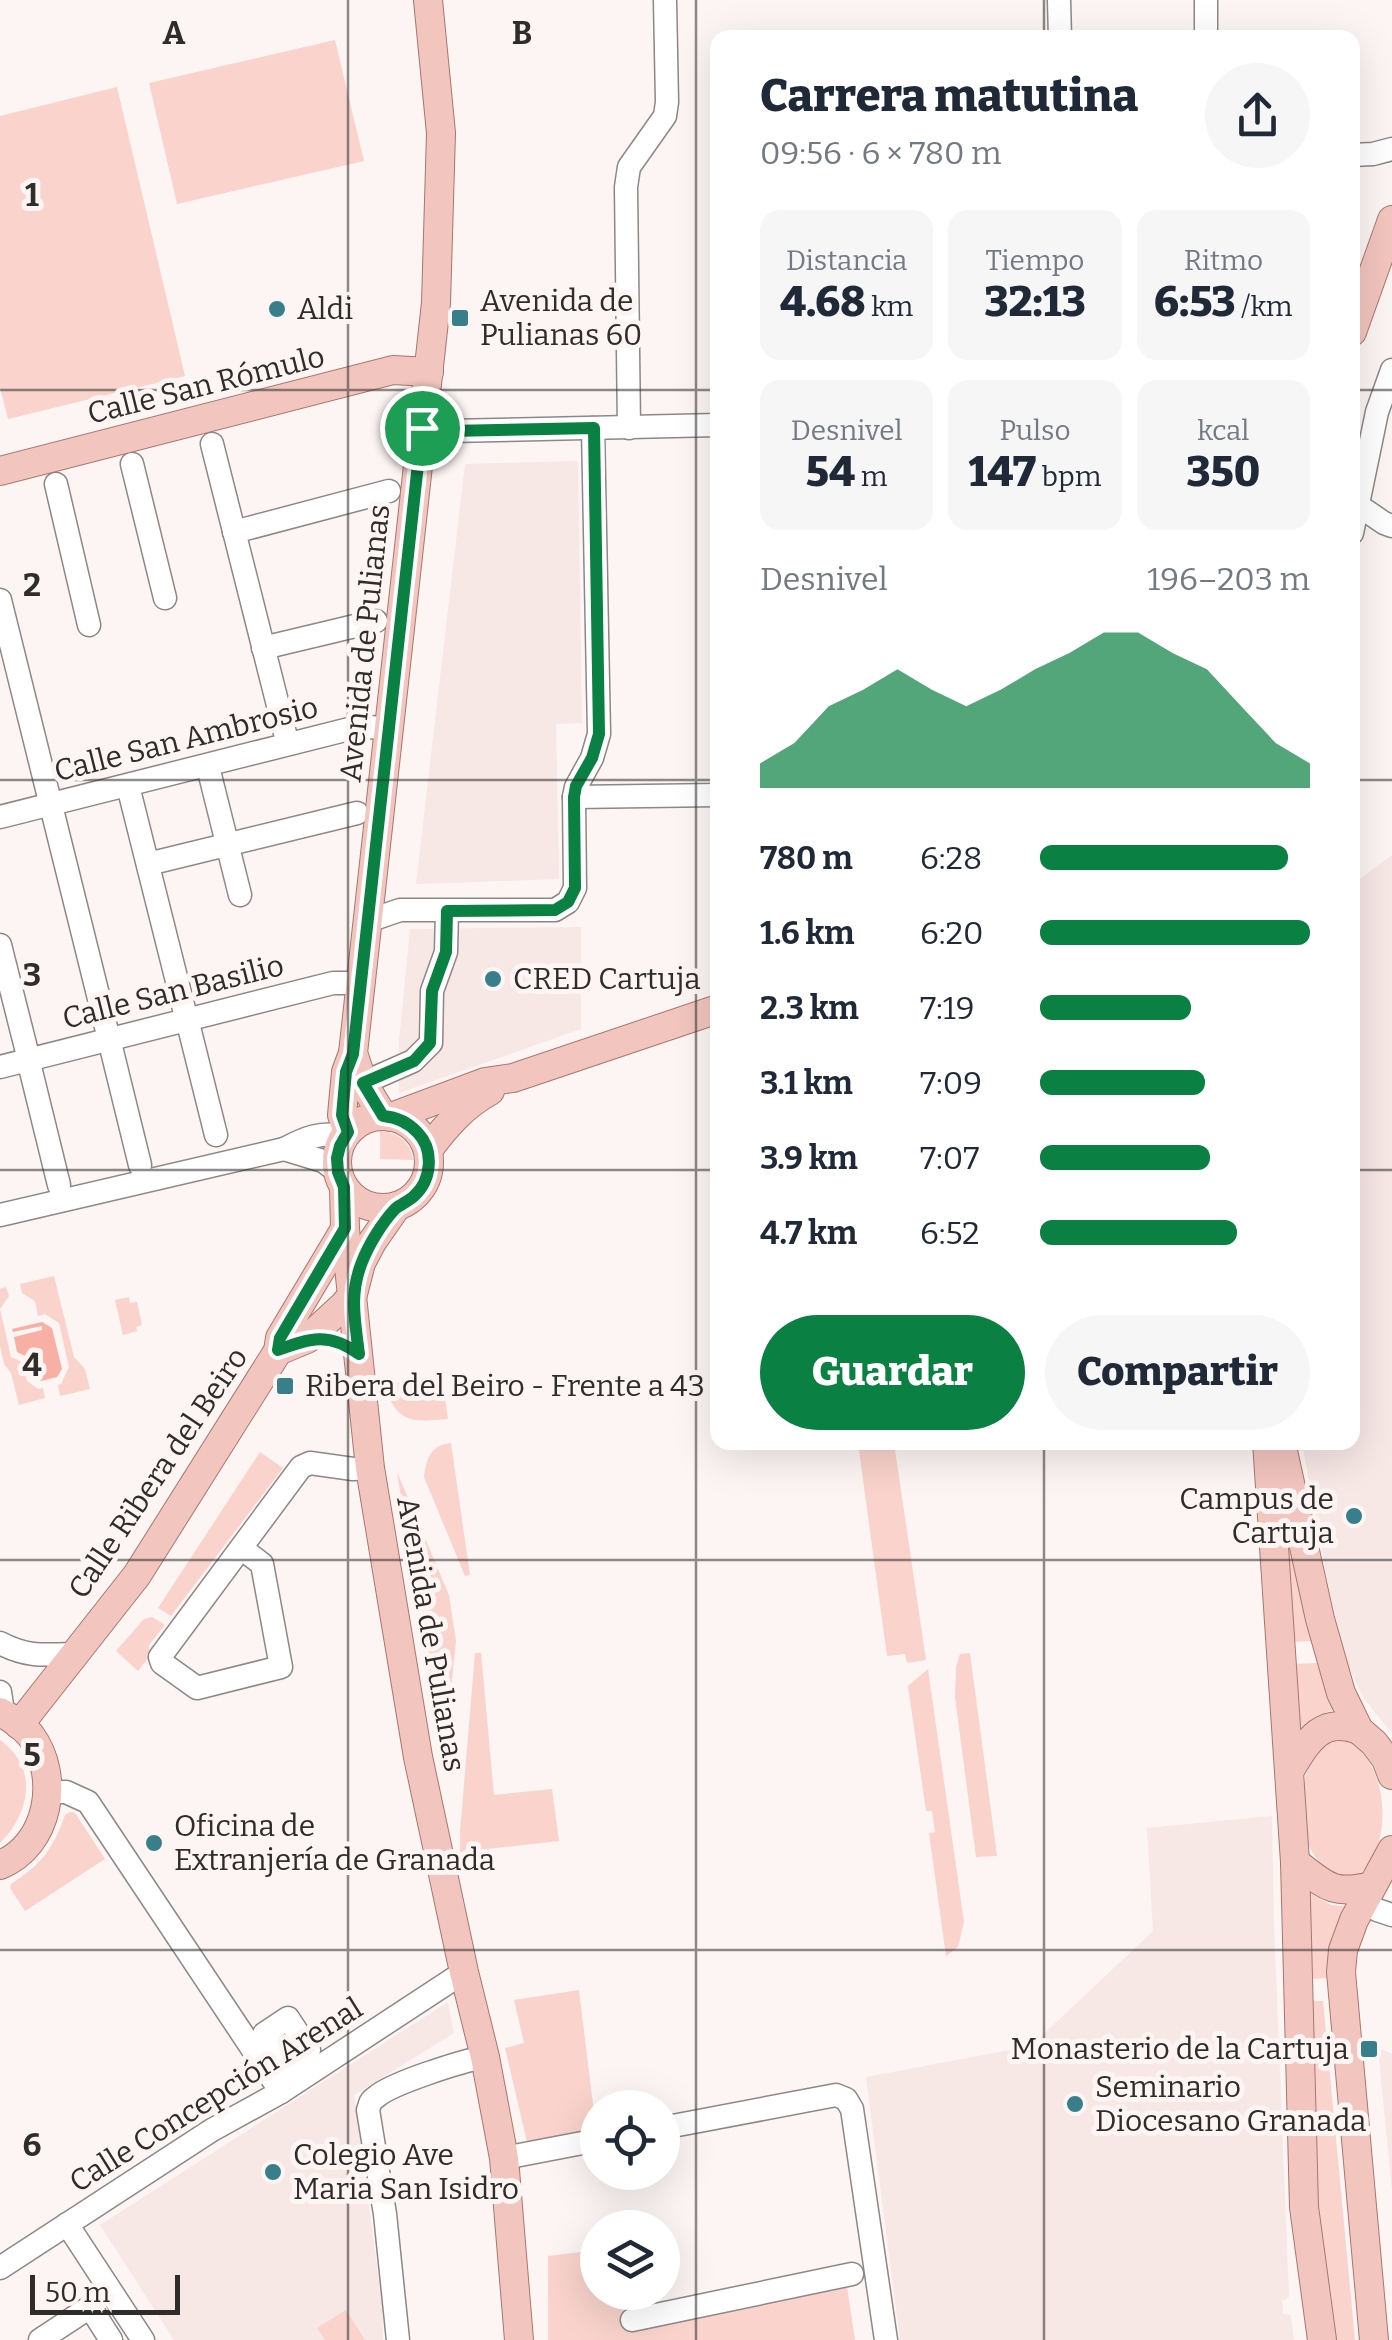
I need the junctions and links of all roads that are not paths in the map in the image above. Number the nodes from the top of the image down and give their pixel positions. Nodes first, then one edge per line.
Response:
1 (428, 0) edge
2 (665, 0) edge
3 (1059, 0) edge
4 (1206, 0) edge
5 (1060, 30) edge
6 (1206, 30) edge
7 (1392, 220) edge
8 (1360, 310) edge
9 (1392, 370) edge
10 (429, 372) junction
11 (710, 426) edge
12 (422, 428) junction
13 (594, 428) junction
14 (629, 428) junction
15 (212, 444) dead end
16 (132, 464) dead end
17 (0, 471) edge
18 (56, 484) dead end
19 (389, 491) dead end
20 (1360, 496) edge
21 (1360, 507) edge
22 (1392, 526) edge
23 (234, 532) junction
24 (165, 598) dead end
25 (0, 600) edge
26 (376, 620) dead end
27 (89, 625) dead end
28 (263, 648) junction
29 (388, 729) junction
30 (285, 733) dead end
31 (209, 771) dead end
32 (129, 790) dead end
33 (710, 795) edge
34 (574, 797) junction
35 (52, 804) junction
36 (356, 814) dead end
37 (0, 817) edge
38 (227, 845) junction
39 (148, 864) junction
40 (371, 889) junction
41 (240, 894) dead end
42 (400, 910) junction
43 (447, 911) junction
44 (368, 921) junction
45 (0, 946) edge
46 (361, 984) junction
47 (710, 1013) edge
48 (110, 1043) junction
49 (353, 1054) junction
50 (0, 1067) edge
51 (513, 1078) junction
52 (363, 1083) junction
53 (387, 1116) junction
54 (347, 1134) junction
55 (216, 1135) dead end
56 (284, 1149) junction
57 (428, 1150) junction
58 (140, 1165) dead end
59 (341, 1179) junction
60 (59, 1185) dead end
61 (397, 1206) junction
62 (0, 1215) edge
63 (345, 1228) junction
64 (352, 1294) junction
65 (307, 1339) junction
66 (278, 1350) junction
67 (359, 1354) junction
68 (1268, 1450) edge
69 (1283, 1450) edge
70 (370, 1468) junction
71 (241, 1548) junction
72 (0, 1643) edge
73 (73, 1654) junction
74 (5, 1710) edge
75 (1359, 1730) junction
76 (1390, 1765) edge
77 (1290, 1770) junction
78 (48, 1792) junction
79 (1392, 1850) edge
80 (1295, 1862) junction
81 (0, 1865) edge
82 (1362, 1892) junction
83 (1392, 1915) edge
84 (464, 1972) junction
85 (484, 2057) junction
86 (281, 2092) junction
87 (680, 2125) edge
88 (580, 2143) edge
89 (504, 2158) junction
90 (67, 2224) junction
91 (0, 2268) edge
92 (852, 2274) dead end
93 (632, 2320) dead end
94 (40, 2340) edge
95 (111, 2340) edge
96 (143, 2340) edge
97 (398, 2340) edge
98 (519, 2340) edge
99 (886, 2340) edge
100 (1322, 2340) edge
101 (1374, 2340) edge

1 - 10 main road, Avenida de Pulianas
2 - 14 street
3 - 5 street
4 - 6 street
7 - 8 main road
9 - 20 street
10 - 12 main road, Avenida de Pulianas
10 - 17 main road, Calle San Rómulo
11 - 14 street
12 - 13 street
12 - 29 main road, Avenida de Pulianas
13 - 14 street
13 - 34 street
15 - 23 street
16 - 24 street
18 - 27 street
19 - 23 street
21 - 22 street
23 - 28 street
25 - 35 street
26 - 28 street
28 - 30 street
29 - 35 street, Calle San Ambrosio
29 - 40 main road, Avenida de Pulianas
31 - 38 street
32 - 39 street
33 - 34 street
34 - 43 street
35 - 37 street, Calle San Ambrosio
35 - 48 street
36 - 38 street
38 - 39 street
38 - 41 street
39 - 55 street
40 - 42 street
40 - 44 main road, Avenida de Pulianas
42 - 43 street
42 - 44 street
43 - 52 street
44 - 46 main road, Avenida de Pulianas
45 - 60 street
46 - 48 street, Calle San Basilio
46 - 49 main road, Avenida de Pulianas
47 - 51 main road
48 - 50 street, Calle San Basilio
48 - 58 street
49 - 52 main road, Avenida de Pulianas
49 - 54 main road, Avenida de Pulianas
51 - 53 main road
51 - 57 main road
52 - 53 main road, Avenida de Pulianas
53 - 54 main road
53 - 57 main road
54 - 56 street
54 - 59 main road
56 - 59 street
56 - 62 street
57 - 61 main road
59 - 61 main road
59 - 63 main road, Avenida de Pulianas
61 - 64 main road, Avenida de Pulianas
63 - 64 main road, Avenida de Pulianas
63 - 66 main road, Calle Ribera del Beiro
64 - 65 main road, Calle Ribera del Beiro
64 - 67 main road, Avenida de Pulianas
65 - 66 main road, Calle Ribera del Beiro
65 - 67 main road
66 - 73 main road, Calle Ribera del Beiro
67 - 70 main road, Avenida de Pulianas
68 - 77 main road
69 - 75 main road
70 - 71 street
70 - 84 main road, Avenida de Pulianas
71 - 71 street
72 - 73 street
73 - 74 main road, Calle Ribera del Beiro
74 - 78 main road
75 - 76 main road
75 - 77 main road
77 - 80 main road
78 - 81 main road
78 - 86 street
79 - 82 main road
80 - 82 main road
80 - 100 main road
82 - 83 street
82 - 101 main road
84 - 85 main road, Avenida de Pulianas
84 - 86 street, Calle Concepción Arenal
85 - 89 main road, Avenida de Pulianas
85 - 97 street
86 - 90 street, Calle Concepción Arenal
87 - 99 street
88 - 89 street
89 - 98 main road, Avenida de Pulianas
90 - 91 street, Calle Concepción Arenal
90 - 96 street
92 - 93 street
94 - 95 street

